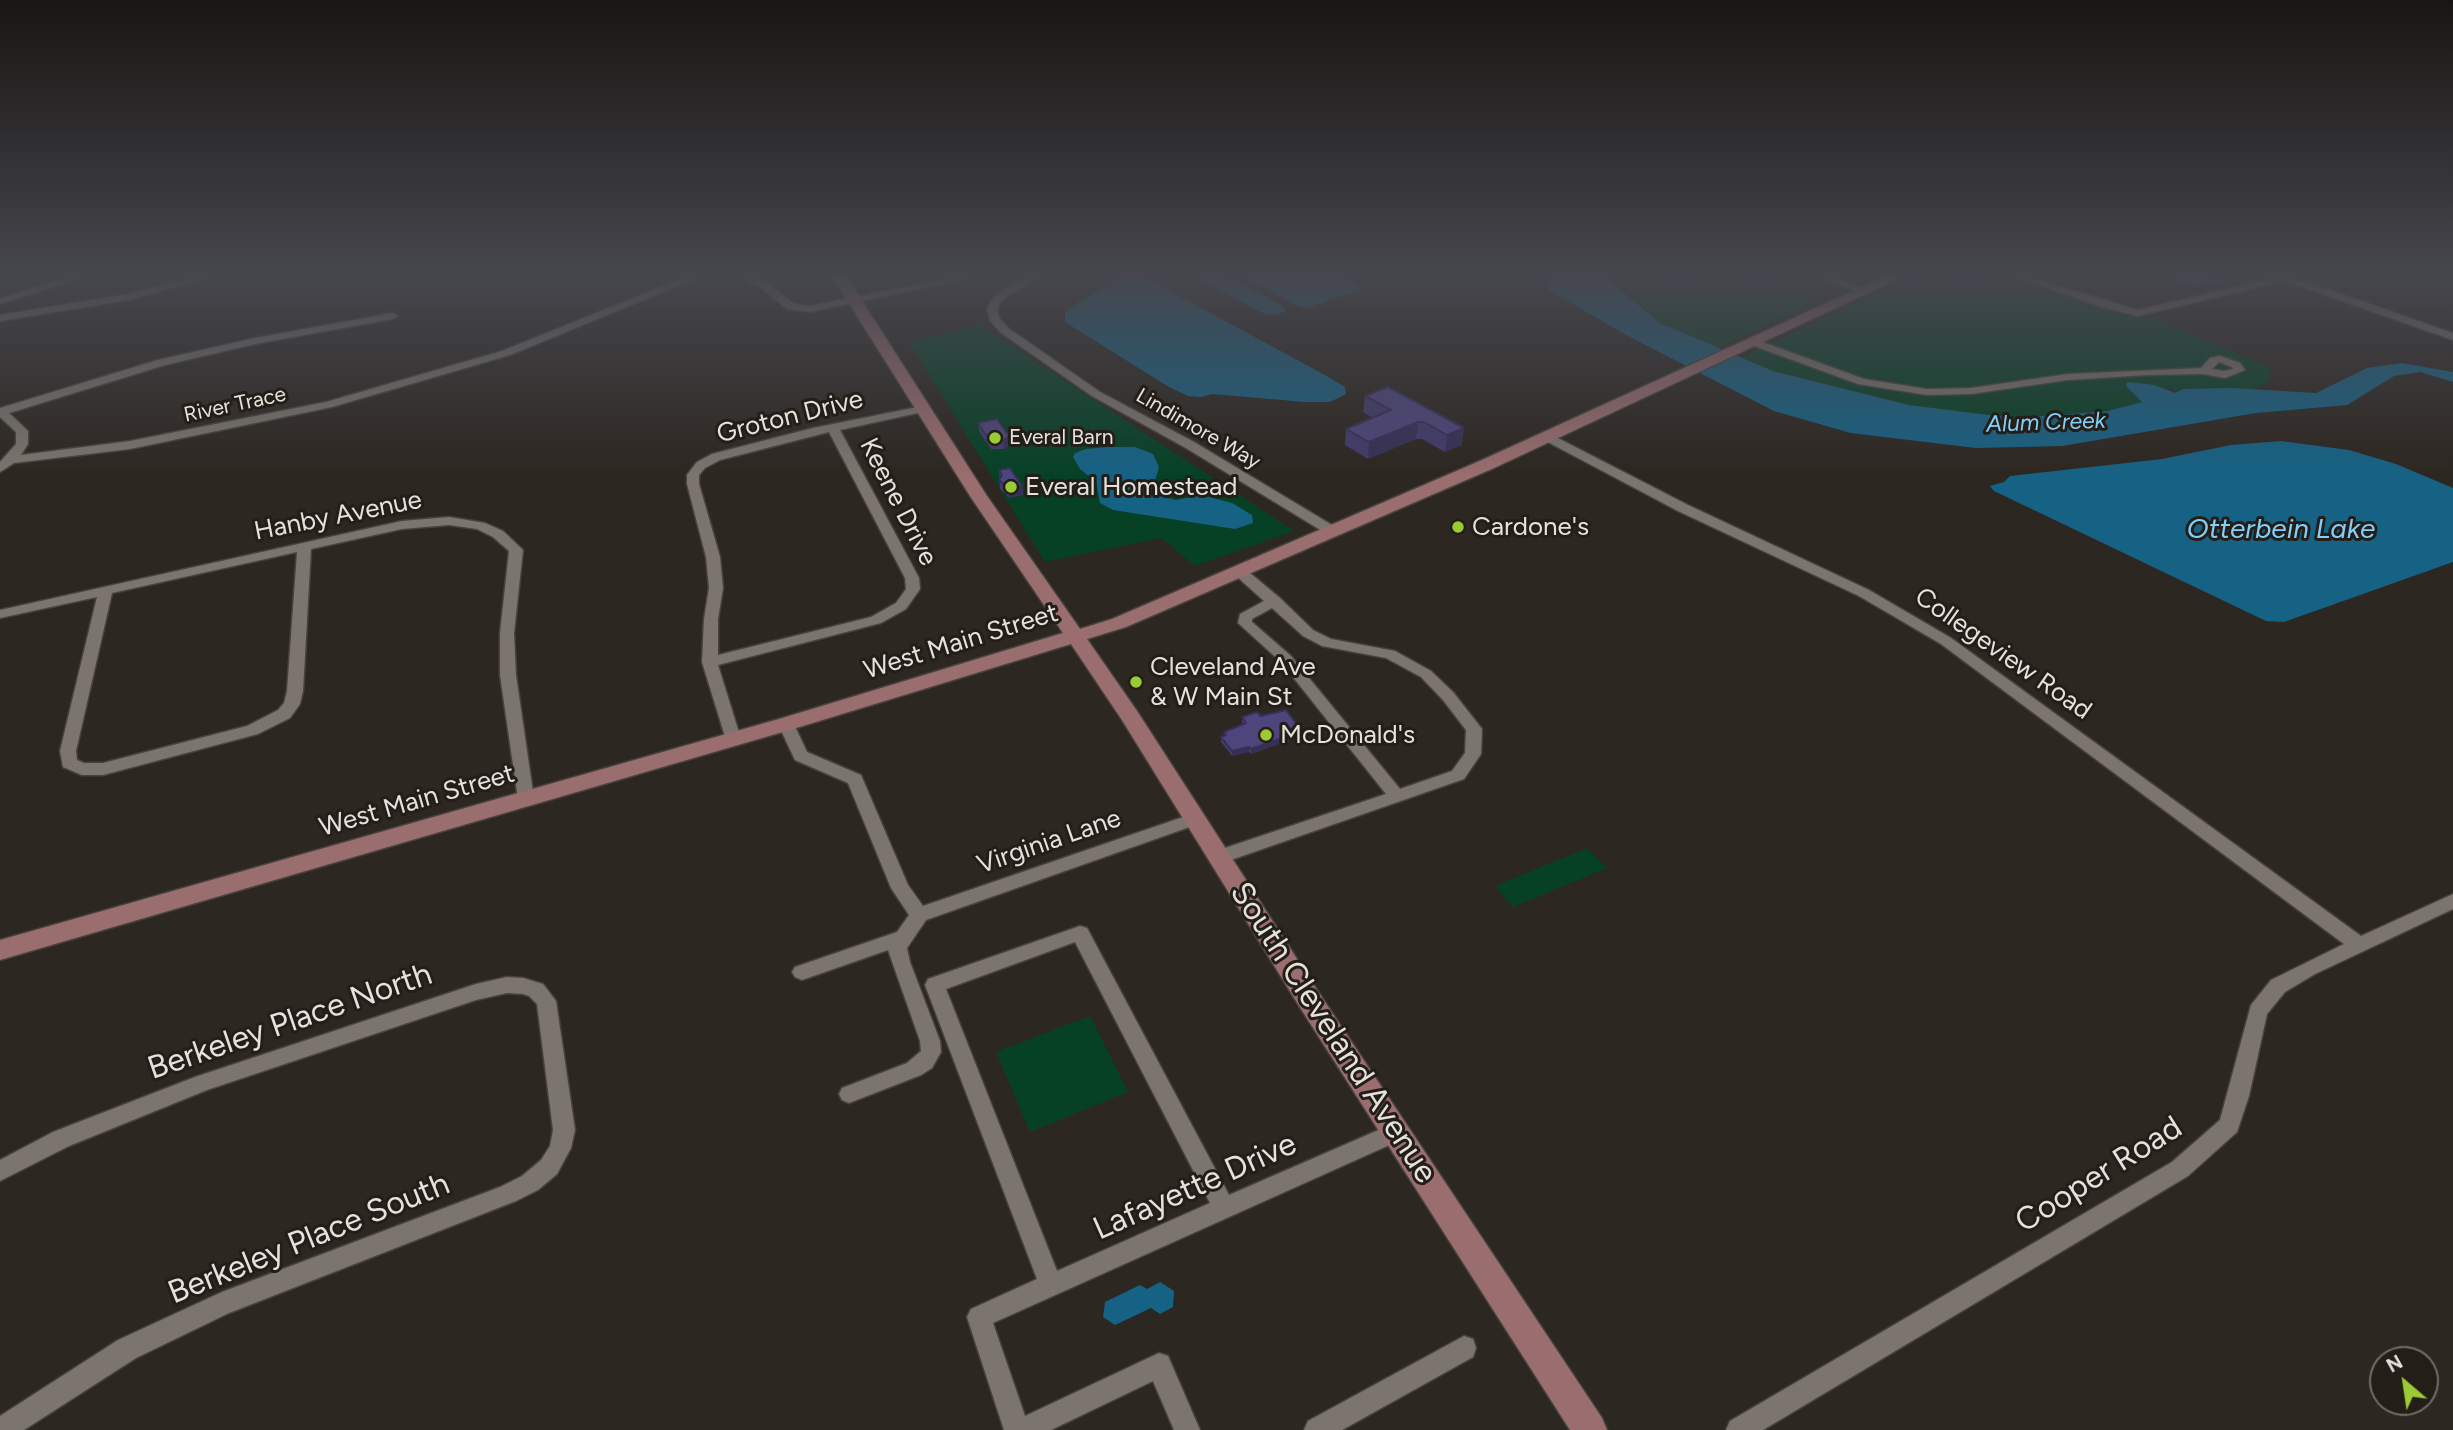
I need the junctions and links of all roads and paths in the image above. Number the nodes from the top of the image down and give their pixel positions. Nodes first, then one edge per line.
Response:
1 (247, 343) edge
2 (531, 343) edge
3 (881, 343) edge
4 (1022, 343) edge
5 (1753, 343) edge
6 (1748, 345) junction
7 (2204, 371) dead end
8 (923, 408) junction
9 (1, 412) edge
10 (833, 428) junction
11 (1548, 437) junction
12 (5, 464) edge
13 (1332, 531) junction
14 (304, 547) junction
15 (1239, 571) junction
16 (106, 590) junction
17 (1275, 601) junction
18 (0, 614) edge
19 (1075, 638) junction
20 (710, 662) junction
21 (786, 724) junction
22 (733, 739) junction
23 (1397, 796) junction
24 (526, 799) junction
25 (1195, 819) junction
26 (1219, 857) junction
27 (2453, 901) edge
28 (919, 915) junction
29 (902, 938) junction
30 (2360, 945) junction
31 (0, 950) edge
32 (802, 972) dead end
33 (555, 1063) joint
34 (849, 1094) dead end
35 (1397, 1131) junction
36 (0, 1171) edge
37 (1224, 1208) junction
38 (1051, 1286) junction
39 (1464, 1348) dead end
40 (1332, 1426) edge
41 (1, 1430) edge
42 (1017, 1430) edge
43 (1024, 1430) edge
44 (1187, 1430) edge
45 (1590, 1430) edge
46 (1740, 1430) edge

1 - 9 street
2 - 12 street, River Trace
3 - 8 main road, South Cleveland Avenue
4 - 13 street, Lindimore Way
5 - 6 main road, West Main Street
6 - 7 street
6 - 11 main road, West Main Street
8 - 10 street, Groton Drive
8 - 19 main road, South Cleveland Avenue
9 - 12 street
10 - 20 street, Groton Drive
10 - 20 street, Keene Drive
11 - 13 main road, West Main Street
11 - 30 street, Collegeview Road
13 - 15 main road, West Main Street
14 - 16 street, Hanby Avenue
14 - 16 street
14 - 24 street, Hanby Avenue
15 - 17 street
15 - 19 main road, West Main Street
16 - 18 street, Hanby Avenue
17 - 23 street
17 - 23 street
19 - 21 main road, West Main Street
19 - 25 main road, South Cleveland Avenue
20 - 22 street, Groton Drive
21 - 22 main road, West Main Street
21 - 28 street
22 - 24 main road, West Main Street
23 - 26 street
24 - 31 main road, West Main Street
25 - 26 main road, South Cleveland Avenue
25 - 28 street, Virginia Lane
26 - 35 main road, South Cleveland Avenue
27 - 30 street, Cooper Road
28 - 29 street
29 - 32 street
29 - 34 street
30 - 46 street, Cooper Road
33 - 36 street, Berkeley Place North
33 - 41 street, Berkeley Place South
35 - 37 street, Lafayette Drive
35 - 45 main road, South Cleveland Avenue
37 - 38 street, Lafayette Drive
37 - 38 street
38 - 42 street, Lafayette Drive
39 - 40 street
43 - 44 street

